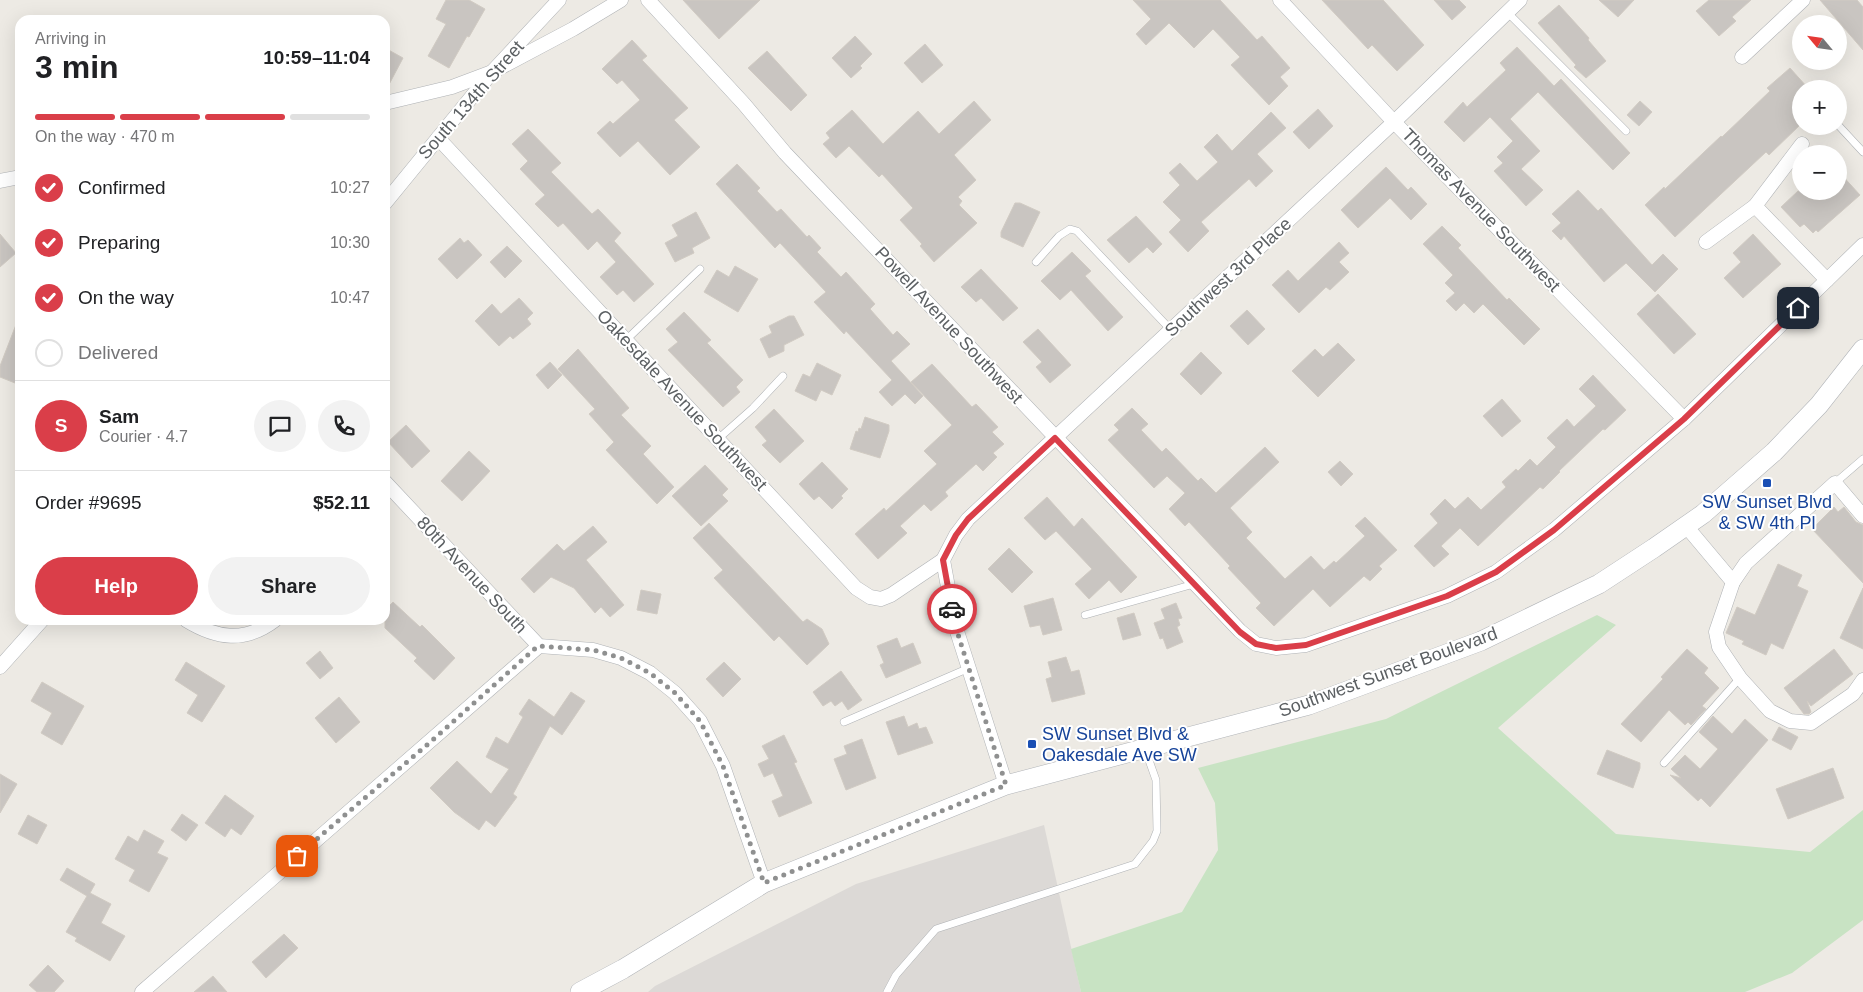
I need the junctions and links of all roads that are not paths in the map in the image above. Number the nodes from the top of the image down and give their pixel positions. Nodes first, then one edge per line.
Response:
1 (559, 0) edge
2 (622, 0) edge
3 (648, 0) edge
4 (1280, 0) edge
5 (1520, 0) edge
6 (1804, 0) edge
7 (1507, 12) junction
8 (1742, 57) dead end
9 (492, 72) junction
10 (390, 102) edge
11 (1394, 122) junction
12 (1626, 131) dead end
13 (1847, 135) edge
14 (438, 138) junction
15 (1802, 144) dead end
16 (1863, 152) edge
17 (15, 178) edge
18 (0, 181) edge
19 (390, 197) edge
20 (1755, 206) junction
21 (1706, 242) dead end
22 (1863, 245) edge
23 (1036, 262) dead end
24 (700, 269) dead end
25 (1827, 280) junction
26 (1171, 330) junction
27 (626, 340) junction
28 (1863, 349) edge
29 (783, 376) dead end
30 (1684, 419) junction
31 (1055, 438) junction
32 (718, 439) junction
33 (1863, 459) edge
34 (1835, 483) junction
35 (390, 487) edge
36 (1863, 516) edge
37 (1686, 526) junction
38 (943, 560) junction
39 (1733, 582) junction
40 (1194, 584) junction
41 (1085, 615) dead end
42 (38, 625) edge
43 (194, 625) edge
44 (269, 625) edge
45 (538, 646) junction
46 (0, 667) edge
47 (969, 668) junction
48 (1740, 678) junction
49 (1863, 680) edge
50 (844, 722) dead end
51 (1145, 749) junction
52 (1664, 762) dead end
53 (1006, 785) junction
54 (764, 883) junction
55 (623, 969) junction
56 (142, 992) edge
57 (580, 992) edge
58 (596, 992) edge
59 (887, 992) edge

1 - 9 street, South 134th Street
2 - 9 street
3 - 31 street, Powell Avenue Southwest
4 - 11 street, Thomas Avenue Southwest
5 - 7 street, Southwest 3rd Place
6 - 8 street
7 - 11 street, Southwest 3rd Place
7 - 12 lane
9 - 10 street
9 - 14 street, South 134th Street
11 - 26 street, Southwest 3rd Place
11 - 30 street, Thomas Avenue Southwest
13 - 16 lane
14 - 19 street, South 134th Street
14 - 27 street, Oakesdale Avenue Southwest
15 - 20 street
17 - 18 street
20 - 21 street
20 - 25 street
22 - 25 street
23 - 26 lane
24 - 27 lane
25 - 30 street
26 - 31 street, Southwest 3rd Place
27 - 32 street, Oakesdale Avenue Southwest
28 - 37 main road, Southwest Sunset Boulevard
29 - 32 lane
30 - 40 street, Powell Avenue Southwest
31 - 38 street, Southwest 3rd Place
31 - 40 street, Powell Avenue Southwest
32 - 38 street, Oakesdale Avenue Southwest
33 - 34 lane
34 - 36 street
34 - 39 street
35 - 45 street, 80th Avenue South
37 - 39 street
37 - 51 main road, Southwest Sunset Boulevard
38 - 47 street
39 - 48 street
40 - 41 lane
42 - 46 street
43 - 44 street
45 - 54 street, 80th Avenue South
45 - 56 street
47 - 50 lane
47 - 53 street
48 - 49 street
48 - 52 lane
51 - 53 main road, Southwest Sunset Boulevard
51 - 59 lane
53 - 54 main road, Southwest Sunset Boulevard
54 - 55 main road, Southwest Sunset Boulevard
55 - 57 main road, Southwest Sunset Boulevard
55 - 58 main road, Southwest Sunset Boulevard

